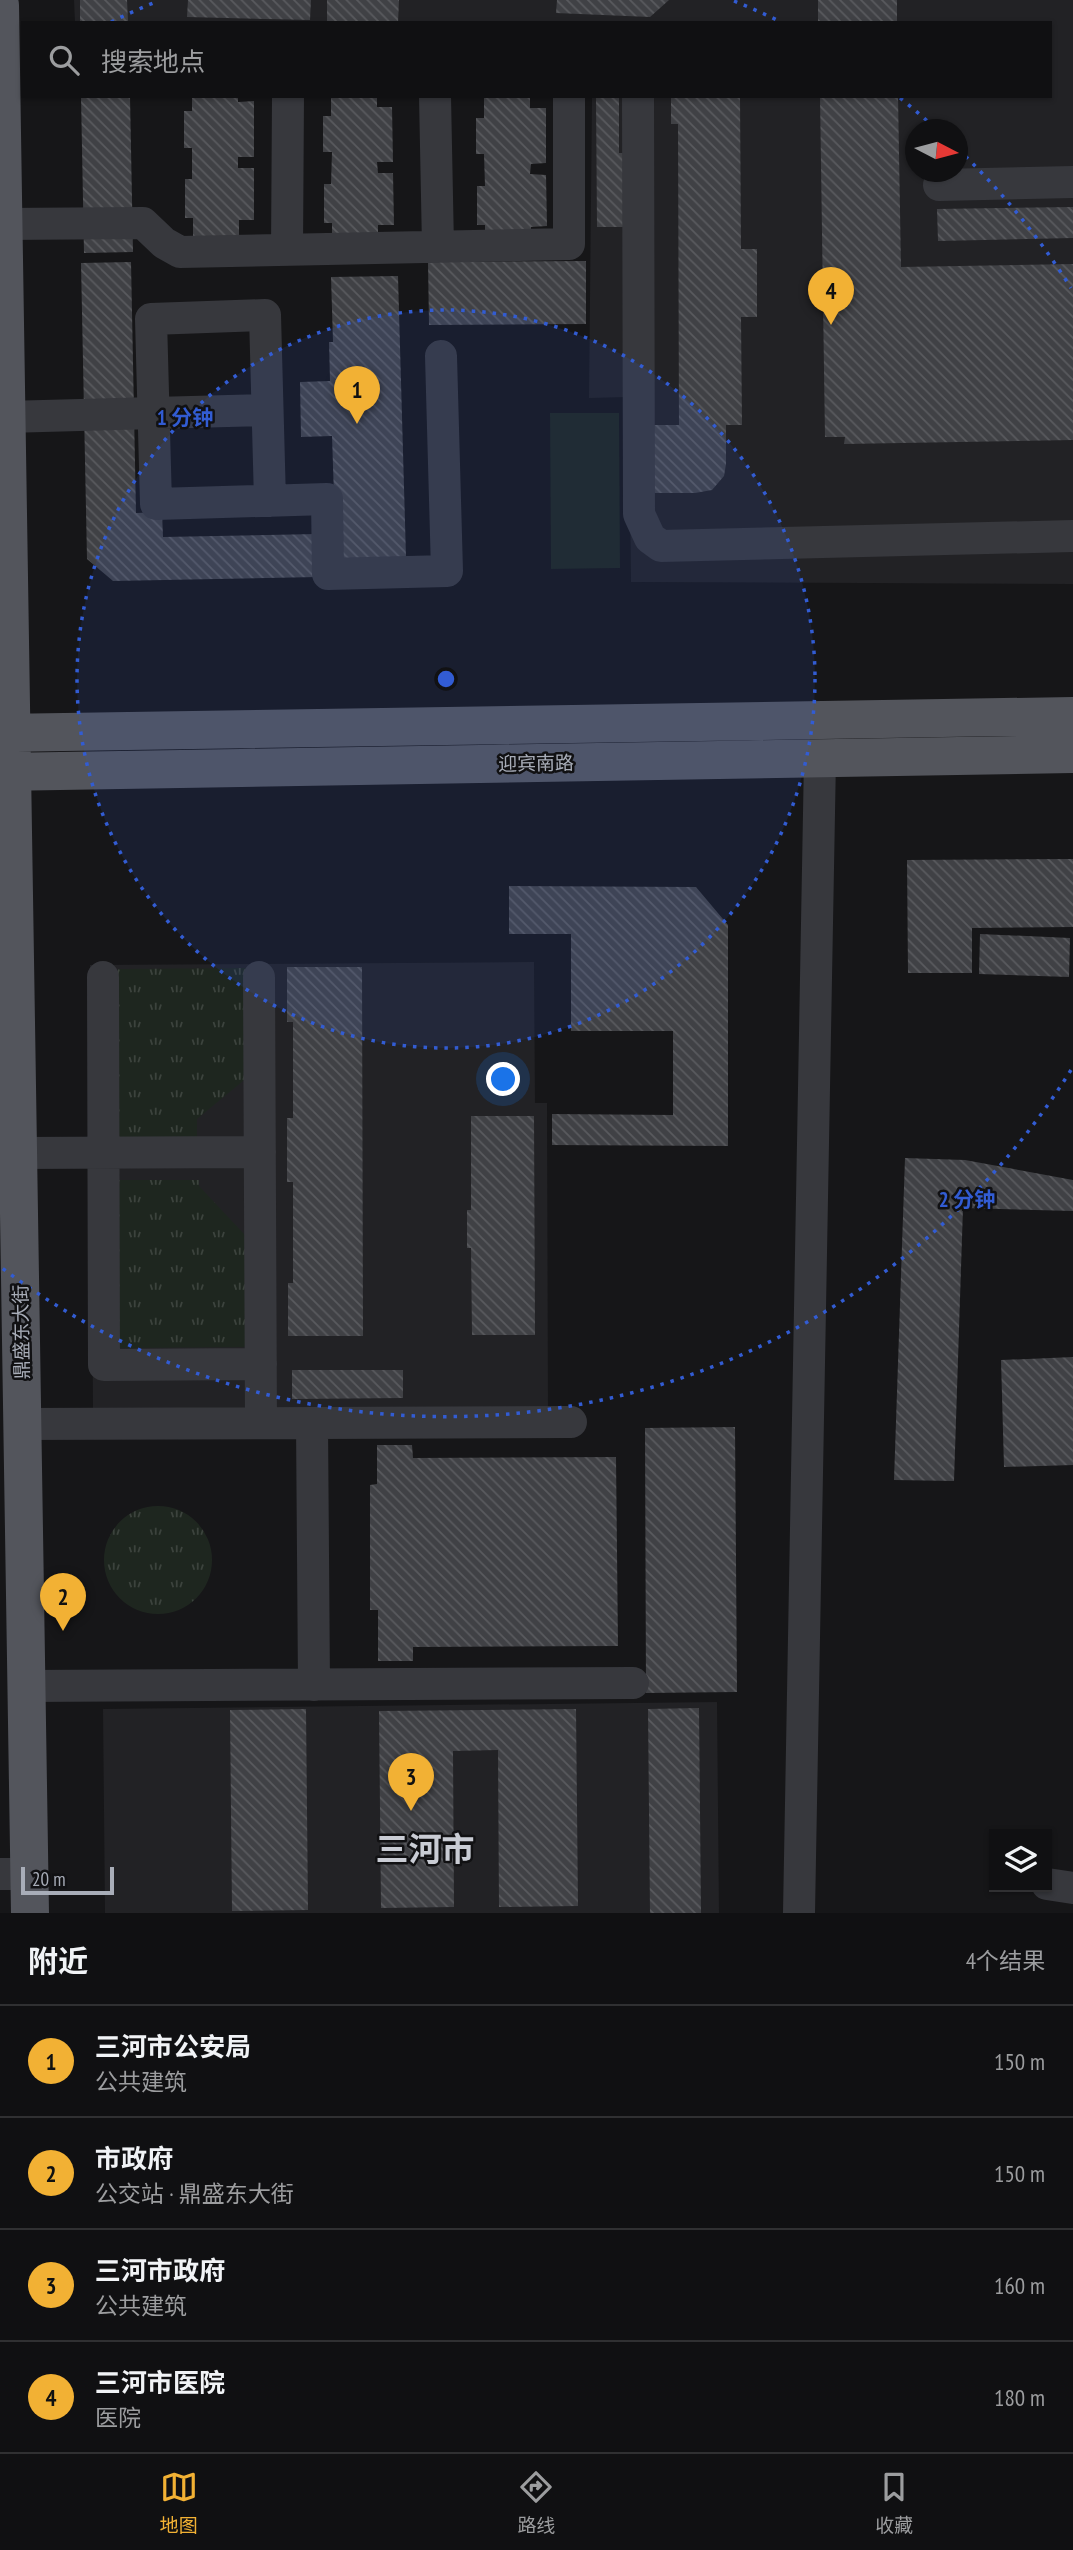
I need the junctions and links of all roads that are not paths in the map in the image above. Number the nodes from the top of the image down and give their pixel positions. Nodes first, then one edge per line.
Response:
1 (0, 5) edge
2 (288, 98) edge
3 (435, 98) edge
4 (569, 98) edge
5 (638, 98) edge
6 (1073, 182) edge
7 (939, 185) dead end
8 (3, 224) junction
9 (438, 247) junction
10 (287, 250) junction
11 (441, 356) dead end
12 (267, 410) junction
13 (154, 413) junction
14 (6, 417) junction
15 (270, 501) junction
16 (1073, 536) edge
17 (1073, 716) edge
18 (7, 752) edge
19 (1073, 754) edge
20 (820, 758) junction
21 (103, 977) dead end
22 (259, 977) dead end
23 (260, 1152) junction
24 (18, 1153) junction
25 (103, 1153) junction
26 (261, 1364) junction
27 (571, 1422) dead end
28 (261, 1423) junction
29 (312, 1423) junction
30 (22, 1424) junction
31 (12, 1522) edge
32 (633, 1683) dead end
33 (314, 1685) junction
34 (26, 1686) junction
35 (15, 1874) edge
36 (1052, 1885) edge
37 (1073, 1888) edge
38 (30, 1913) edge
39 (799, 1913) edge

1 - 8 main road, 鼎盛东大街
2 - 10 street
3 - 9 street
4 - 9 street
5 - 16 street
6 - 7 street
8 - 10 street
8 - 14 main road, 鼎盛东大街
9 - 10 street
11 - 15 street
12 - 13 street
12 - 13 street
12 - 15 street
13 - 14 street
13 - 15 street
14 - 18 main road, 鼎盛东大街
17 - 18 main road, 迎宾南路
18 - 20 main road, 迎宾南路
18 - 24 main road, 鼎盛东大街
19 - 20 main road, 迎宾南路
20 - 39 street
21 - 25 street
22 - 23 street
23 - 25 street
23 - 26 street
24 - 25 street
24 - 30 main road, 鼎盛东大街
25 - 26 street
26 - 28 street
27 - 29 street
28 - 29 street
28 - 30 street
29 - 33 street
30 - 31 main road, 鼎盛东大街
31 - 34 main road, 鼎盛东大街
32 - 33 street
33 - 34 street
34 - 35 main road, 鼎盛东大街
35 - 38 main road, 鼎盛东大街
36 - 37 street

